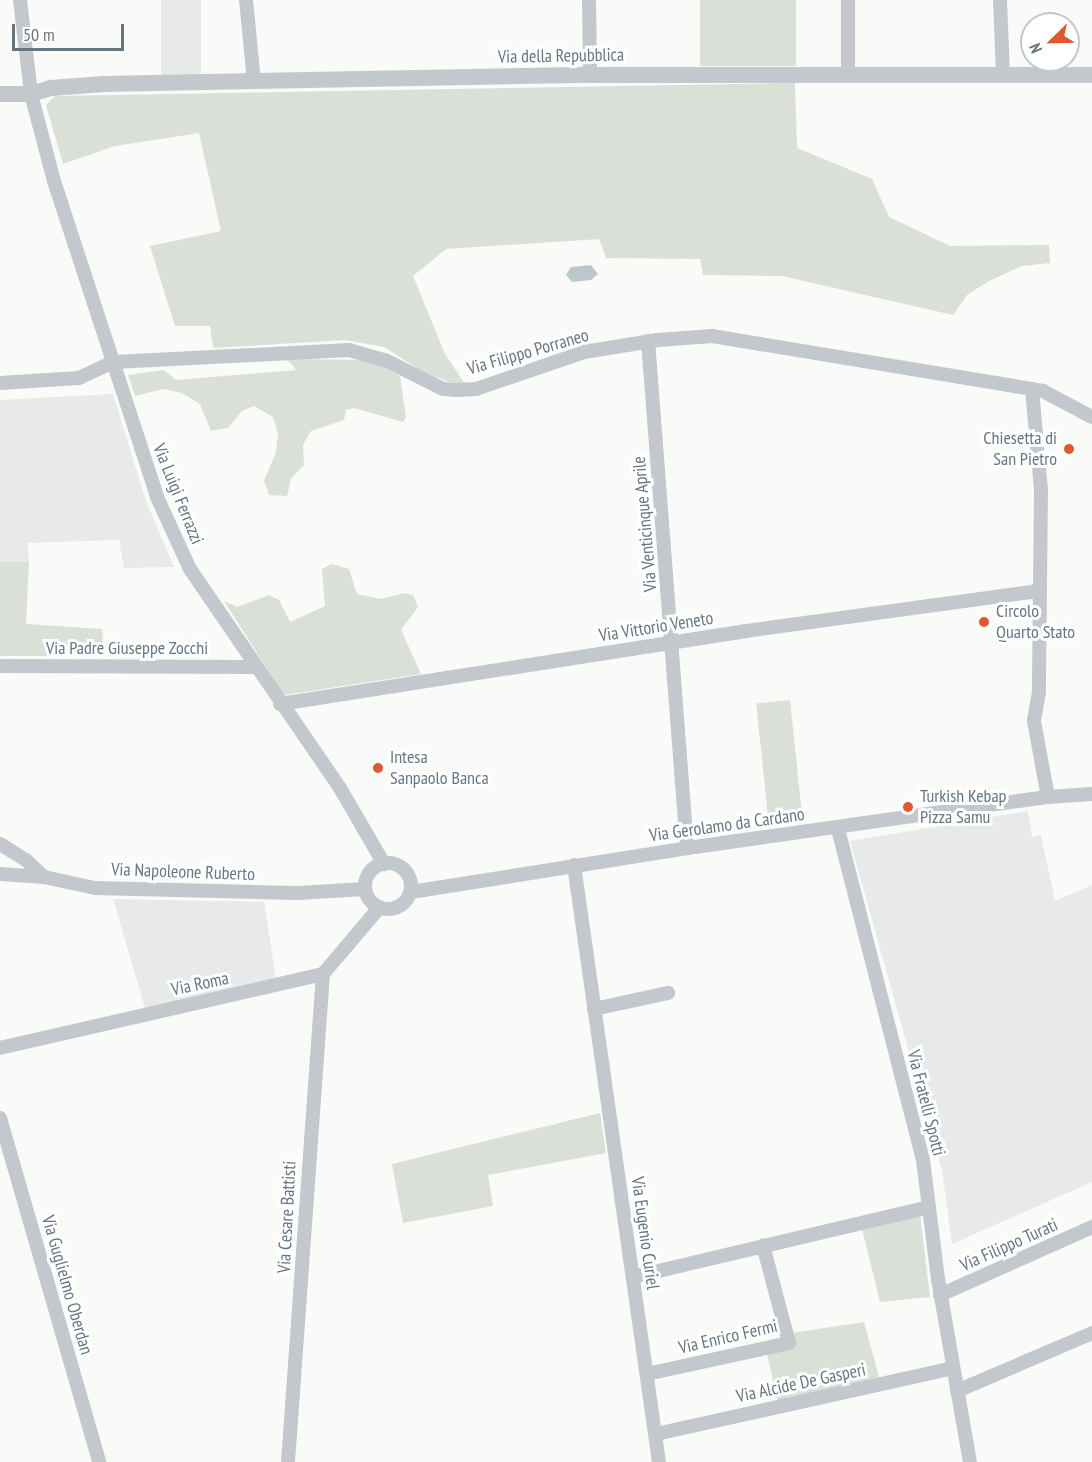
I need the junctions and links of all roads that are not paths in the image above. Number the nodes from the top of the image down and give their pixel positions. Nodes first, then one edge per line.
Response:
1 (20, 0) edge
2 (246, 0) edge
3 (589, 0) edge
4 (848, 0) edge
5 (1000, 0) edge
6 (1003, 74) junction
7 (590, 75) junction
8 (848, 75) junction
9 (1092, 75) edge
10 (254, 81) junction
11 (0, 94) edge
12 (31, 94) junction
13 (648, 341) junction
14 (114, 362) junction
15 (0, 384) edge
16 (1032, 389) junction
17 (1092, 417) edge
18 (1038, 591) junction
19 (672, 642) junction
20 (0, 666) edge
21 (254, 667) junction
22 (279, 704) junction
23 (1092, 794) edge
24 (1048, 797) junction
25 (838, 829) junction
26 (0, 844) edge
27 (687, 848) junction
28 (384, 864) junction
29 (574, 865) junction
30 (0, 874) edge
31 (44, 877) junction
32 (365, 889) junction
33 (411, 892) junction
34 (379, 908) junction
35 (323, 974) junction
36 (668, 993) dead end
37 (594, 1009) junction
38 (0, 1048) edge
39 (0, 1118) edge
40 (928, 1207) junction
41 (1092, 1227) edge
42 (763, 1245) junction
43 (633, 1277) junction
44 (940, 1295) junction
45 (1092, 1333) edge
46 (953, 1368) junction
47 (647, 1374) junction
48 (957, 1391) junction
49 (656, 1434) junction
50 (99, 1462) edge
51 (288, 1462) edge
52 (659, 1462) edge
53 (970, 1462) edge

1 - 12 street, Via Luigi Ferrazzi
2 - 10 street
3 - 7 street
4 - 8 street
5 - 6 street
6 - 8 street, Via della Repubblica
6 - 9 street, Via della Repubblica
7 - 8 street, Via della Repubblica
7 - 10 street, Via della Repubblica
10 - 12 street, Via della Repubblica
11 - 12 street, Via della Repubblica
12 - 14 street, Via Luigi Ferrazzi
13 - 14 street, Via Filippo Porraneo
13 - 16 street, Via Filippo Porraneo
13 - 19 street, Via Venticinque Aprile
14 - 15 street
14 - 21 street, Via Luigi Ferrazzi
16 - 17 street, Via Filippo Porraneo
16 - 18 street
18 - 19 street, Via Vittorio Veneto
18 - 24 street
19 - 22 street, Via Vittorio Veneto
19 - 27 street, Via Venticinque Aprile
20 - 21 street, Via Padre Giuseppe Zocchi
21 - 22 street, Via Luigi Ferrazzi
22 - 28 street, Via Luigi Ferrazzi
23 - 24 street, Via Gerolamo da Cardano
24 - 25 street, Via Gerolamo da Cardano
25 - 27 street, Via Gerolamo da Cardano
25 - 40 street, Via Fratelli Spotti
26 - 31 street
27 - 29 street, Via Gerolamo da Cardano
28 - 32 street
28 - 33 street
29 - 33 street, Via Gerolamo da Cardano
29 - 37 street, Via Eugenio Curiel
30 - 31 street, Via Napoleone Ruberto
31 - 32 street, Via Napoleone Ruberto
32 - 34 street
33 - 34 street
34 - 35 street
35 - 38 street, Via Roma
35 - 51 street, Via Cesare Battisti
36 - 37 street
37 - 43 street, Via Eugenio Curiel
39 - 50 street, Via Guglielmo Oberdan
40 - 42 street
40 - 44 street, Via Fratelli Spotti
41 - 44 street, Via Filippo Turati
42 - 43 street
42 - 47 street, Via Enrico Fermi
43 - 47 street, Via Eugenio Curiel
44 - 46 street, Via Fratelli Spotti
45 - 48 street
46 - 48 street, Via Fratelli Spotti
46 - 49 street, Via Alcide De Gasperi
47 - 49 street, Via Eugenio Curiel
48 - 53 street, Via Fratelli Spotti
49 - 52 street, Via Eugenio Curiel

